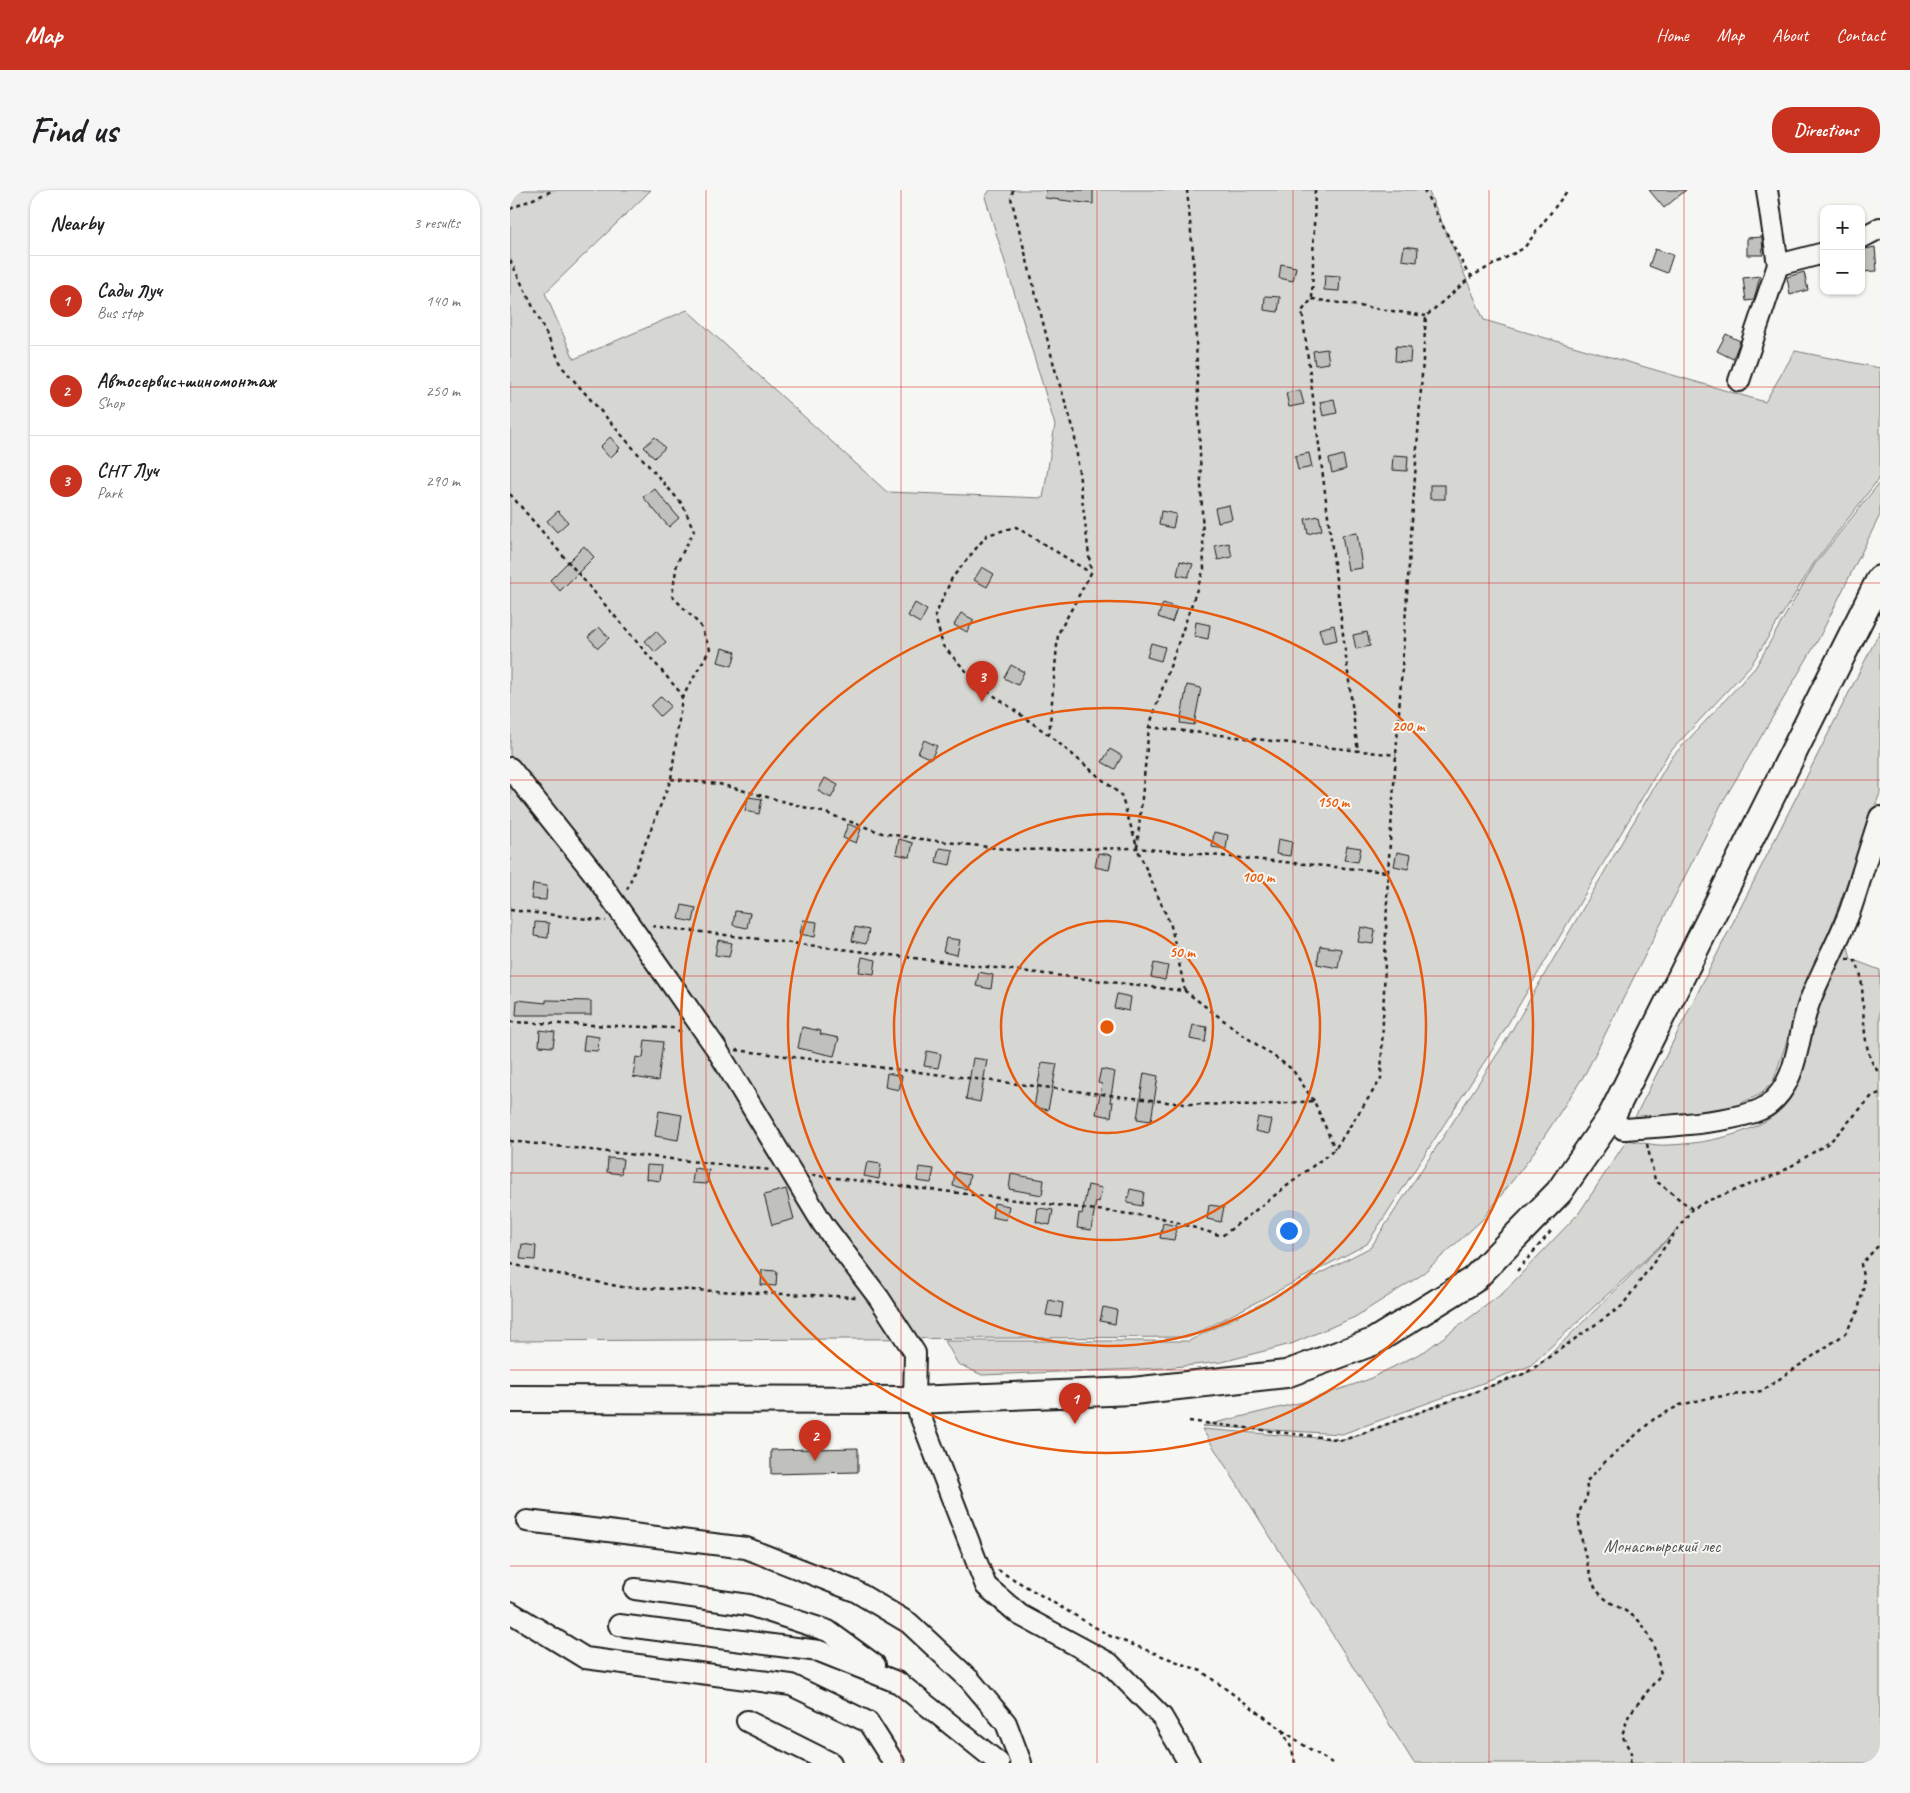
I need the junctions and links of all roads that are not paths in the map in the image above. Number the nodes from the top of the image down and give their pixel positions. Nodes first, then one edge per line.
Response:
1 (1767, 190) edge
2 (1880, 228) edge
3 (1865, 236) edge
4 (1820, 254) edge
5 (1778, 265) junction
6 (1739, 381) dead end
7 (1880, 579) edge
8 (510, 768) edge
9 (1880, 817) edge
10 (1611, 1117) junction
11 (510, 1399) edge
12 (914, 1400) junction
13 (527, 1521) dead end
14 (635, 1589) dead end
15 (510, 1612) edge
16 (618, 1625) dead end
17 (899, 1683) junction
18 (747, 1722) dead end
19 (831, 1763) edge
20 (894, 1763) edge
21 (999, 1763) edge
22 (1021, 1763) edge
23 (1189, 1763) edge

1 - 5 street
2 - 3 street
4 - 5 street
5 - 6 street
7 - 10 main road
8 - 12 street
9 - 10 street
10 - 12 main road
11 - 12 main road
12 - 23 street
13 - 22 street
14 - 17 street
15 - 20 street
16 - 17 street
17 - 21 street
18 - 19 street

